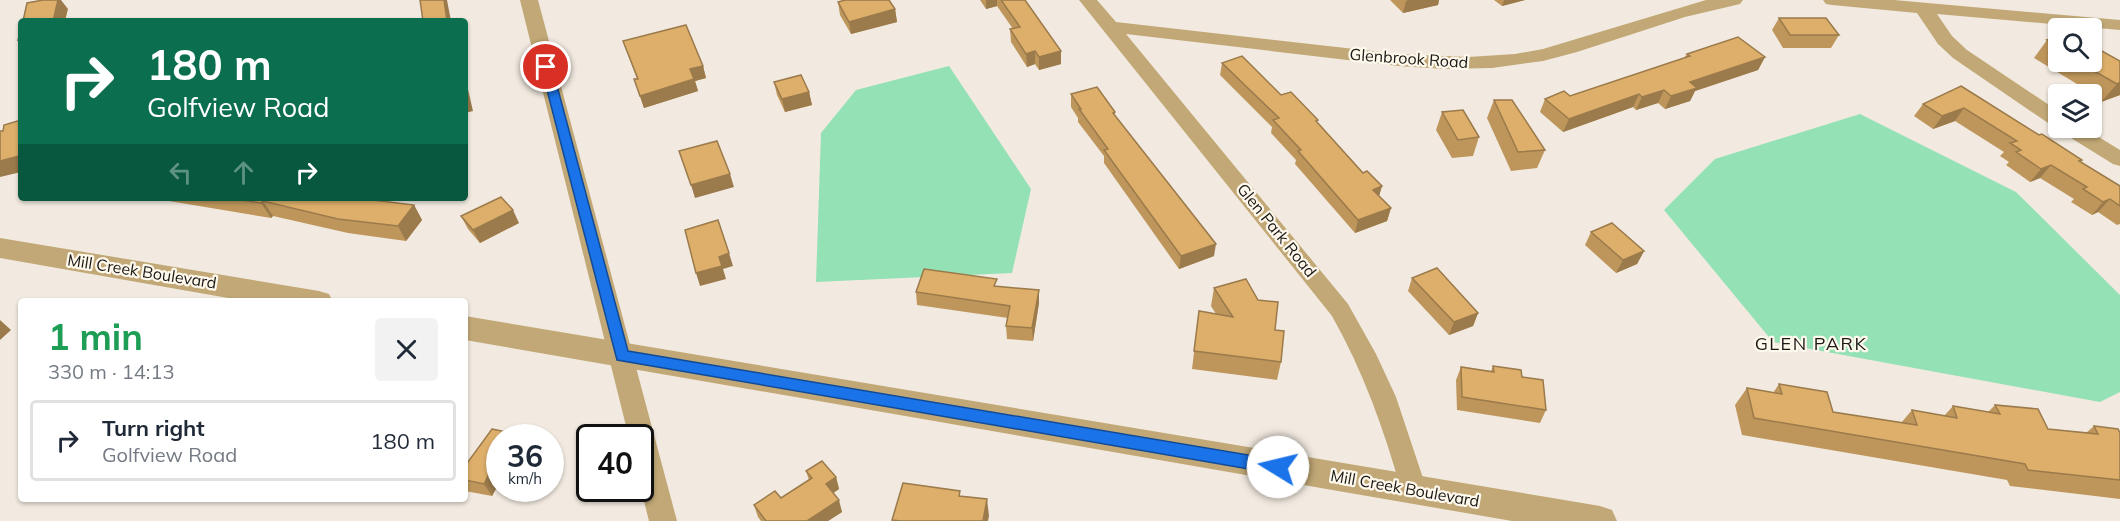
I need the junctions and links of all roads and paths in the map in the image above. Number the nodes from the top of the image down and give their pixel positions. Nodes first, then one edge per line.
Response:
1 (529, 0) edge
2 (1088, 0) edge
3 (1734, 0) edge
4 (1832, 0) edge
5 (1923, 8) junction
6 (2120, 25) edge
7 (1112, 27) junction
8 (2048, 113) edge
9 (2086, 138) edge
10 (2120, 159) edge
11 (0, 248) edge
12 (295, 298) edge
13 (468, 329) edge
14 (622, 356) junction
15 (1414, 490) junction
16 (663, 521) edge
17 (1600, 521) edge

1 - 14 street
2 - 7 street, Glen Park Road
3 - 7 street, Glenbrook Road
4 - 5 street
5 - 6 street
5 - 8 street
7 - 15 street, Glen Park Road
9 - 10 street
11 - 12 street, Mill Creek Boulevard
13 - 14 street, Mill Creek Boulevard
14 - 15 street, Mill Creek Boulevard
14 - 16 street
15 - 17 street, Mill Creek Boulevard

